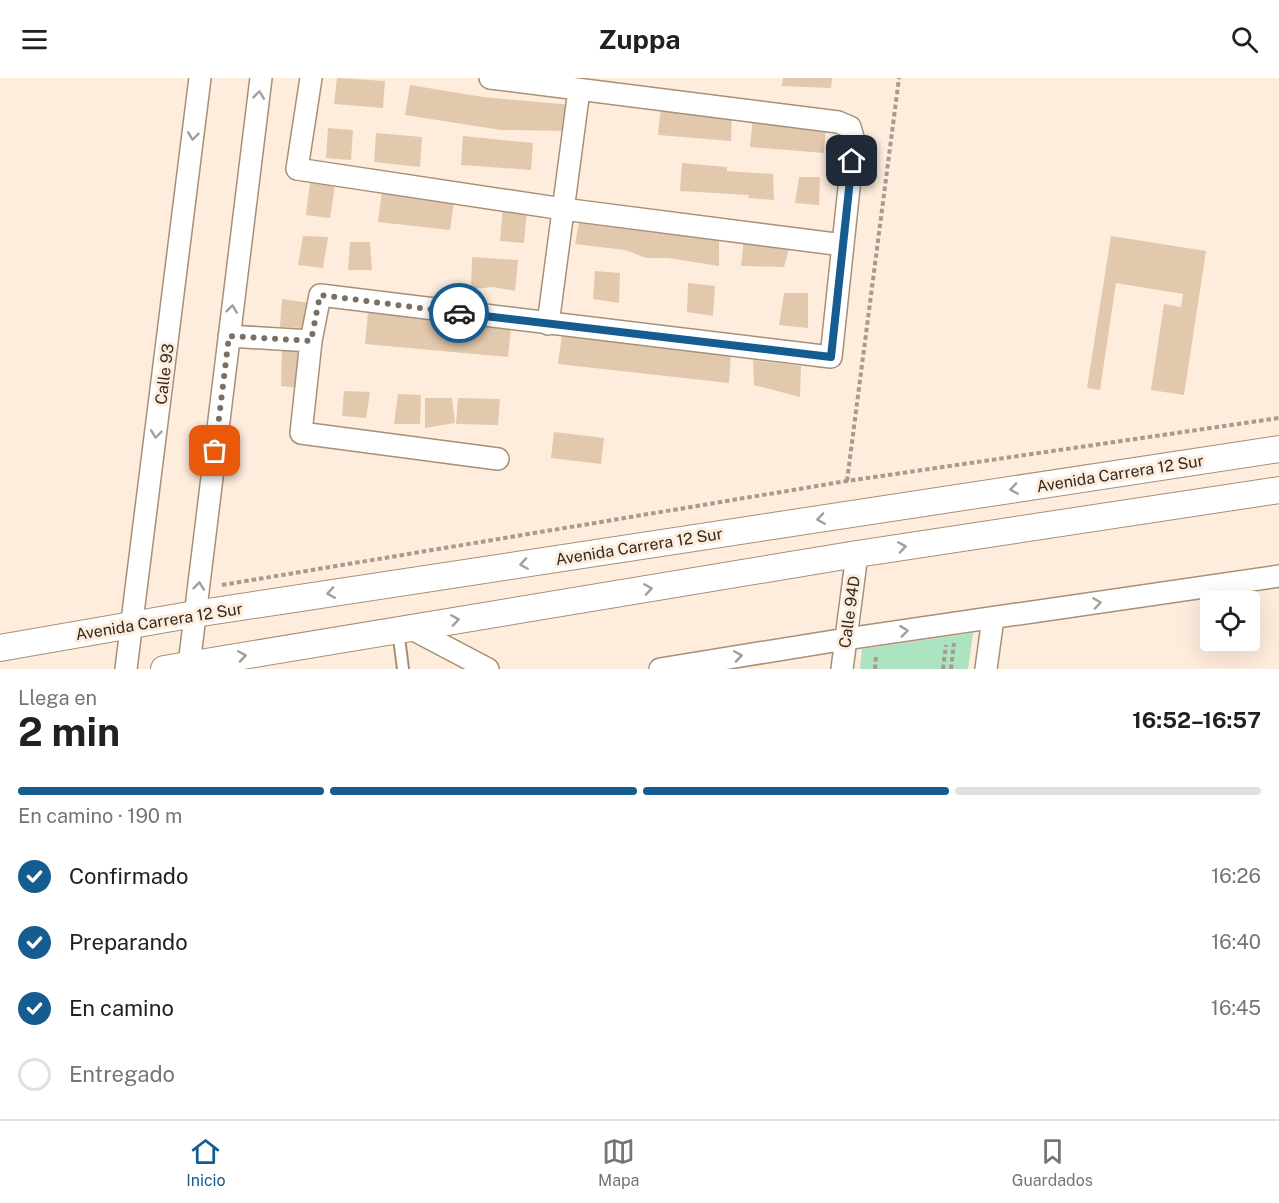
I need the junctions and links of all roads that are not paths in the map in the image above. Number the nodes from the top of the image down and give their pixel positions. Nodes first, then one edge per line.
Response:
1 (200, 78) edge
2 (261, 78) edge
3 (311, 78) edge
4 (490, 78) edge
5 (579, 90) junction
6 (563, 209) junction
7 (843, 245) junction
8 (548, 324) junction
9 (229, 336) junction
10 (311, 341) junction
11 (1279, 449) edge
12 (498, 459) dead end
13 (1279, 490) edge
14 (857, 554) junction
15 (1279, 576) edge
16 (195, 614) junction
17 (993, 618) junction
18 (132, 625) junction
19 (404, 629) junction
20 (846, 639) junction
21 (0, 648) edge
22 (189, 665) junction
23 (484, 668) edge
24 (126, 669) edge
25 (164, 669) edge
26 (403, 669) edge
27 (660, 669) edge
28 (842, 669) edge
29 (986, 669) edge

1 -> 18 street, Calle 93
9 -> 2 street
3 - 6 street
4 - 5 street
5 - 6 street
5 - 7 street
6 - 7 street
6 - 8 street
7 - 8 street
8 - 10 street
9 - 10 street
16 -> 9 street
10 - 12 street
11 -> 16 street, Avenida Carrera 12 Sur
14 -> 13 street
19 -> 14 street
14 - 20 street, Calle 94D
17 -> 15 street
16 - 18 street, Avenida Carrera 12 Sur
16 - 22 street
20 -> 17 street
17 - 29 street
18 - 21 street, Avenida Carrera 12 Sur
18 - 24 street, Calle 93
22 -> 19 street
19 - 23 street
19 - 26 lane
27 -> 20 street
20 - 28 street, Calle 94D
22 - 25 street

